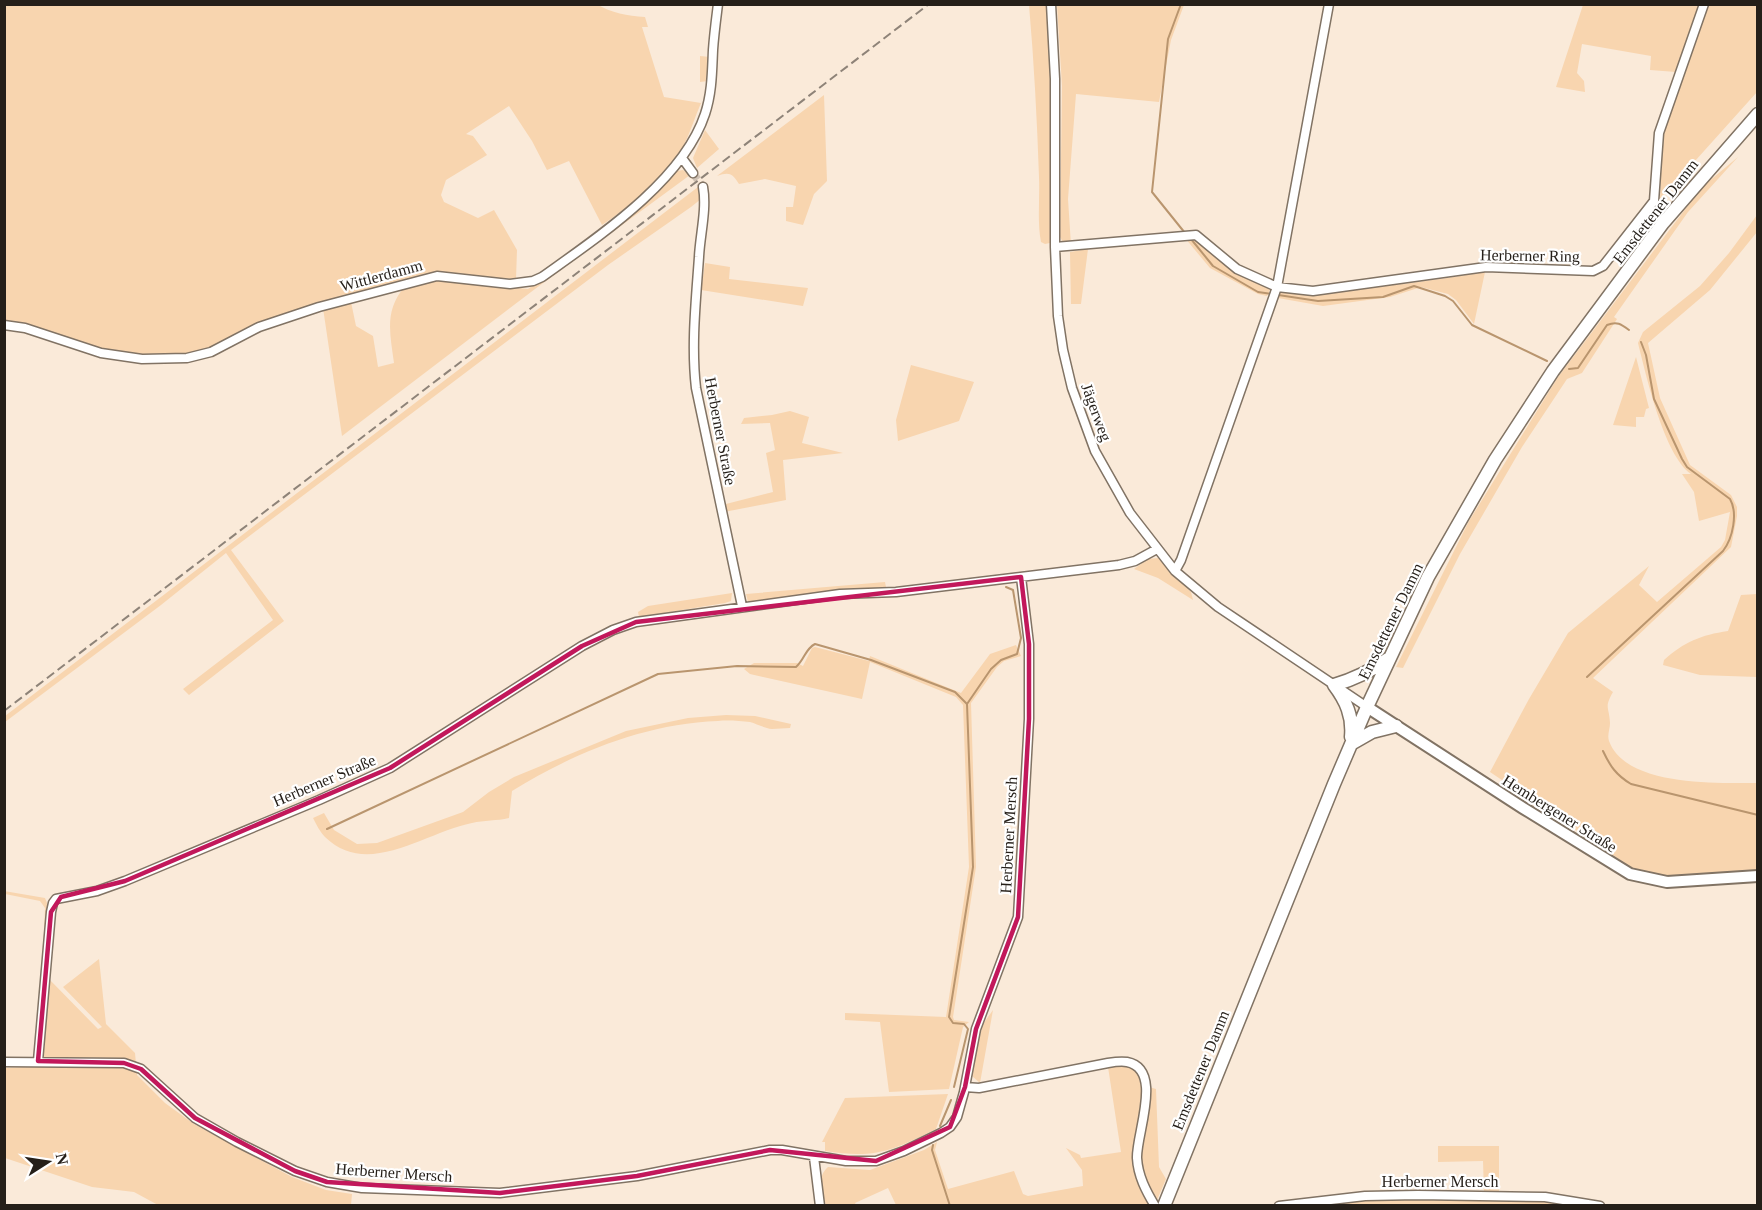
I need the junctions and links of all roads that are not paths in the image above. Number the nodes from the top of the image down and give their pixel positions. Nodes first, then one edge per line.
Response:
1 (718, 4) edge
2 (1050, 4) edge
3 (1329, 4) edge
4 (1704, 4) edge
5 (1758, 114) edge
6 (682, 158) junction
7 (693, 173) tunnel mouth
8 (703, 187) tunnel mouth
9 (1054, 247) junction
10 (1277, 287) junction
11 (4, 325) edge
12 (1157, 549) junction
13 (1175, 571) junction
14 (1021, 577) junction
15 (742, 606) junction
16 (1389, 658) junction
17 (1334, 684) junction
18 (1367, 707) junction
19 (1396, 726) junction
20 (1350, 745) junction
21 (1758, 876) edge
22 (38, 1061) junction
23 (4, 1062) edge
24 (965, 1087) junction
25 (814, 1157) junction
26 (1161, 1204) edge
27 (820, 1206) edge
28 (1279, 1206) edge
29 (1600, 1206) edge

1 - 6 street, Wittlerdamm
2 - 9 street, Jägerweg
3 - 10 street
4 - 10 street, Herberner Ring
5 - 16 main road, Emsdettener Damm
6 - 7 street
6 - 11 street, Wittlerdamm
8 - 15 street, Herberner Straße
9 - 10 street, Herberner Ring
9 - 12 street, Jägerweg
10 - 13 street
12 - 13 street, Jägerweg
12 - 14 street, Herberner Straße
13 - 17 street, Jägerweg
14 - 15 street, Herberner Straße
14 - 24 street, Herberner Mersch
15 - 22 street, Herberner Straße
16 - 17 main road
16 - 18 main road, Emsdettener Damm
17 - 18 street, Jägerweg
17 - 20 main road
18 - 19 street, Hembergener Straße
18 - 20 main road, Emsdettener Damm
19 - 20 main road
19 - 21 street, Hembergener Straße
20 - 26 main road, Emsdettener Damm
22 - 23 street, Herberner Mersch
22 - 25 street, Herberner Mersch
24 - 25 street, Herberner Mersch
24 - 26 street
25 - 27 street
28 - 29 street, Herberner Mersch

